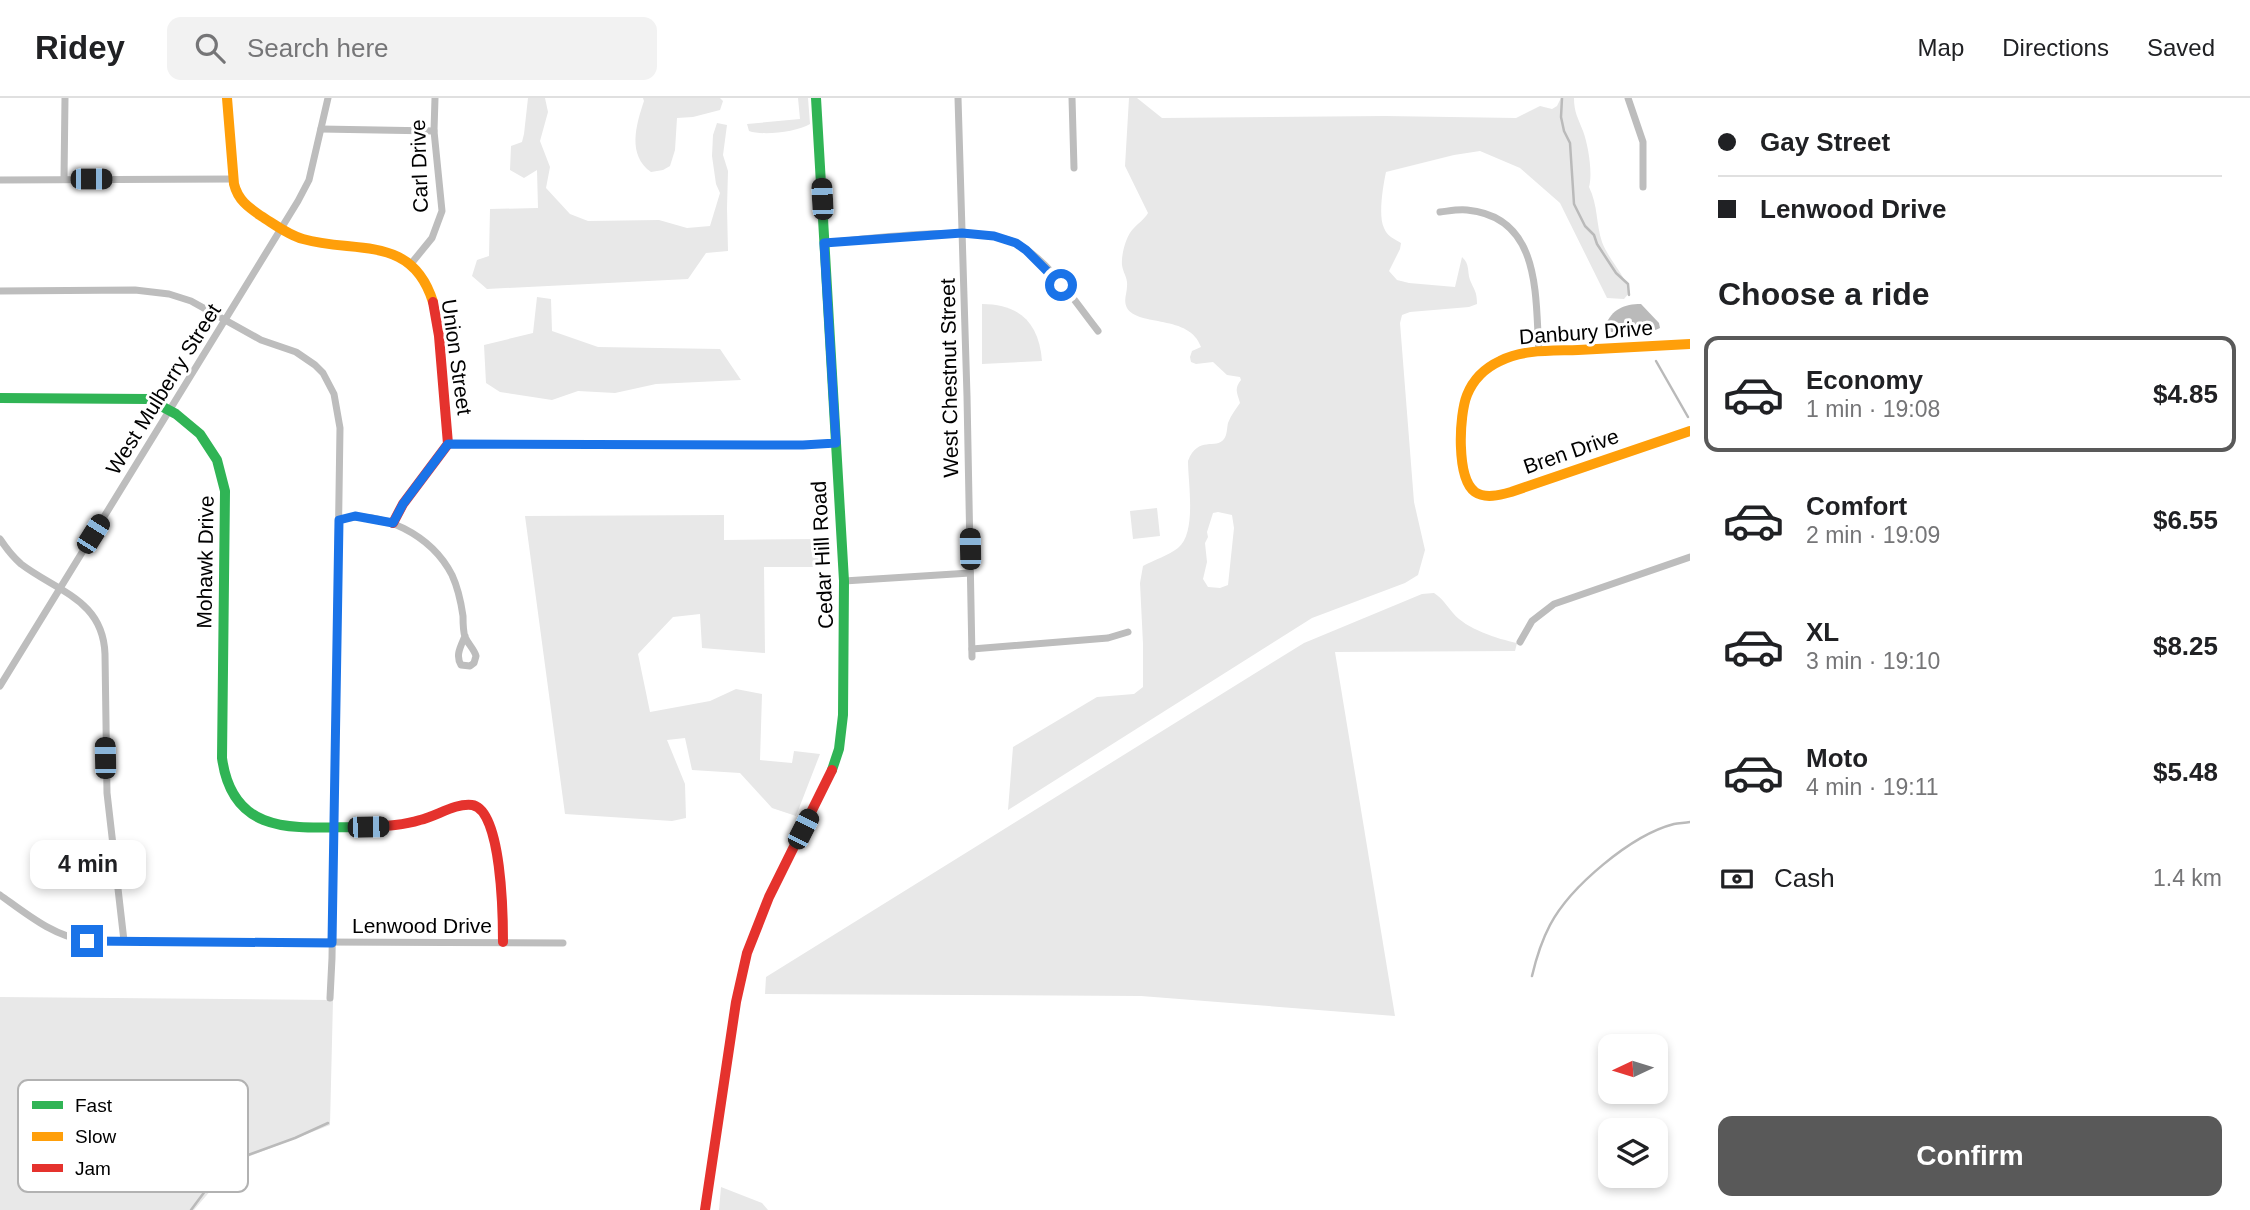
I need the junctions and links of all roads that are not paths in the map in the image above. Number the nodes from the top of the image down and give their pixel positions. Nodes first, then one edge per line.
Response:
1 (65, 98) edge
2 (227, 98) edge
3 (328, 98) edge
4 (435, 98) edge
5 (816, 98) edge
6 (958, 98) edge
7 (1072, 98) edge
8 (1628, 98) edge
9 (321, 130) junction
10 (434, 131) junction
11 (1074, 168) dead end
12 (64, 179) junction
13 (233, 179) junction
14 (0, 180) edge
15 (1643, 187) dead end
16 (1440, 212) dead end
17 (282, 229) junction
18 (962, 233) junction
19 (824, 243) junction
20 (411, 265) junction
21 (0, 291) edge
22 (225, 321) junction
23 (1098, 331) dead end
24 (1690, 344) edge
25 (1539, 352) junction
26 (0, 398) edge
27 (169, 411) junction
28 (1690, 431) edge
29 (836, 443) junction
30 (448, 444) junction
31 (1469, 485) joint
32 (339, 520) junction
33 (393, 523) junction
34 (0, 539) edge
35 (1690, 556) edge
36 (970, 573) junction
37 (844, 581) junction
38 (60, 588) junction
39 (1128, 632) dead end
40 (465, 636) dead end
41 (1520, 642) dead end
42 (0, 686) edge
43 (334, 828) junction
44 (0, 895) edge
45 (124, 941) junction
46 (503, 942) junction
47 (332, 943) junction
48 (563, 943) dead end
49 (330, 998) dead end
50 (705, 1210) edge

1 - 12 street
2 - 13 street, Union Street
3 - 9 street, West Mulberry Street
4 - 10 street, Carl Drive
5 - 19 street, Cedar Hill Road
6 - 18 street, West Chestnut Street
7 - 11 street
8 - 15 street
9 - 10 street
9 - 17 street, West Mulberry Street
10 - 20 street, Carl Drive
12 - 13 street
12 - 14 street
13 - 17 street, Union Street
16 - 25 street
17 - 20 street, Union Street
17 - 22 street, West Mulberry Street
18 - 19 street
18 - 23 street
18 - 36 street, West Chestnut Street
19 - 29 street, Cedar Hill Road
20 - 30 street, Union Street
21 - 22 street
22 - 27 street, West Mulberry Street
22 - 32 street
24 - 25 street, Danbury Drive
25 - 31 street, Danbury Drive
26 - 27 street, Mohawk Drive
27 - 38 street, West Mulberry Street
27 - 43 street, Mohawk Drive
28 - 31 street, Bren Drive
29 - 30 street
29 - 37 street, Cedar Hill Road
30 - 33 street, Union Street
32 - 33 street
32 - 43 street
33 - 40 street
34 - 38 street
35 - 41 street
36 - 37 street
36 - 39 street, West Chestnut Street
37 - 50 street, Cedar Hill Road
38 - 42 street, West Mulberry Street
38 - 45 street
43 - 46 street, Mohawk Drive
43 - 47 street
44 - 45 street, Lenwood Drive
45 - 47 street, Lenwood Drive
46 - 47 street, Lenwood Drive
46 - 48 street, Lenwood Drive
47 - 49 street

